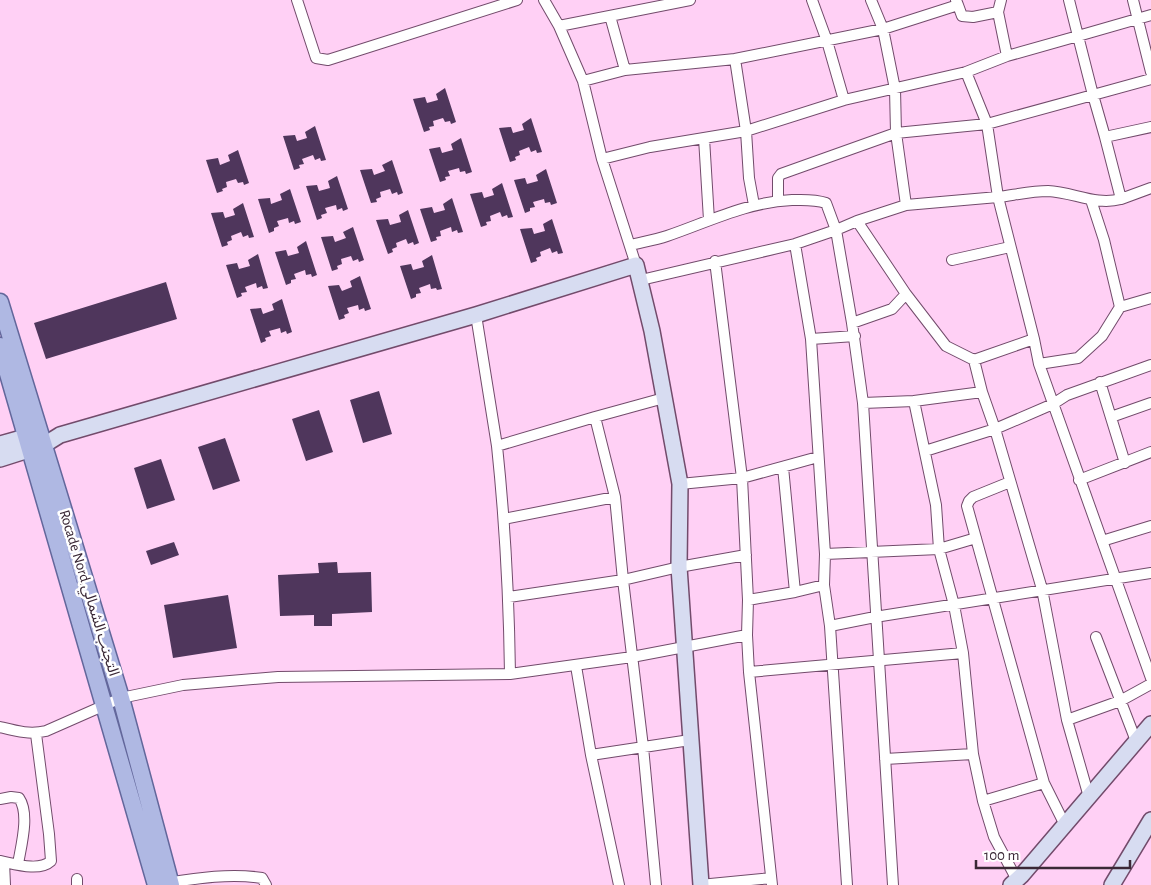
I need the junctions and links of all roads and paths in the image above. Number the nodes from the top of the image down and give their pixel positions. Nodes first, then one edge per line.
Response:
1 (297, 0) edge
2 (517, 0) edge
3 (544, 0) edge
4 (690, 0) edge
5 (812, 0) edge
6 (871, 0) edge
7 (1000, 0) edge
8 (1069, 0) edge
9 (1133, 0) edge
10 (957, 3) edge
11 (998, 12) junction
12 (1151, 15) edge
13 (610, 16) junction
14 (1138, 18) junction
15 (559, 26) junction
16 (882, 29) junction
17 (1078, 36) junction
18 (827, 41) junction
19 (1007, 56) junction
20 (735, 59) junction
21 (625, 70) junction
22 (966, 72) junction
23 (1151, 72) edge
24 (1151, 79) edge
25 (583, 81) junction
26 (895, 89) junction
27 (1093, 95) junction
28 (844, 100) junction
29 (987, 124) junction
30 (1151, 127) edge
31 (746, 131) junction
32 (896, 133) junction
33 (1105, 137) junction
34 (704, 138) junction
35 (602, 159) junction
36 (1151, 188) edge
37 (998, 197) junction
38 (1121, 199) junction
39 (1091, 200) junction
40 (778, 201) junction
41 (754, 205) junction
42 (906, 205) junction
43 (709, 220) junction
44 (857, 220) junction
45 (836, 230) junction
46 (795, 244) junction
47 (630, 245) junction
48 (1010, 247) junction
49 (952, 260) dead end
50 (715, 261) junction
51 (636, 265) junction
52 (641, 280) junction
53 (906, 294) junction
54 (1151, 298) edge
55 (0, 302) edge
56 (1120, 307) junction
57 (476, 315) junction
58 (852, 323) junction
59 (855, 336) junction
60 (811, 339) junction
61 (1034, 339) junction
62 (0, 346) edge
63 (974, 360) junction
64 (1039, 364) junction
65 (1151, 365) edge
66 (1100, 382) junction
67 (982, 392) junction
68 (664, 398) junction
69 (914, 401) junction
70 (1151, 403) edge
71 (862, 404) junction
72 (1053, 404) junction
73 (1111, 417) junction
74 (595, 418) junction
75 (995, 429) junction
76 (35, 441) junction
77 (0, 444) edge
78 (497, 446) junction
79 (925, 451) junction
80 (1151, 452) edge
81 (818, 458) junction
82 (0, 459) edge
83 (1125, 463) junction
84 (783, 467) junction
85 (742, 478) junction
86 (1079, 480) junction
87 (1010, 482) junction
88 (680, 484) junction
89 (615, 498) junction
90 (504, 519) junction
91 (1151, 526) edge
92 (976, 538) junction
93 (1102, 541) junction
94 (939, 549) junction
95 (872, 553) junction
96 (825, 554) junction
97 (746, 555) junction
98 (679, 567) junction
99 (1151, 573) edge
100 (1116, 579) junction
101 (623, 580) junction
102 (824, 585) junction
103 (1042, 589) junction
104 (794, 592) junction
105 (509, 597) junction
106 (994, 598) junction
107 (748, 600) junction
108 (954, 605) junction
109 (875, 617) junction
110 (830, 626) junction
111 (747, 635) junction
112 (1096, 637) dead end
113 (683, 647) junction
114 (963, 653) junction
115 (632, 657) junction
116 (879, 660) junction
117 (832, 664) junction
118 (576, 666) junction
119 (749, 672) junction
120 (510, 674) junction
121 (1151, 678) edge
122 (1151, 684) edge
123 (121, 698) junction
124 (1120, 700) junction
125 (105, 707) junction
126 (1067, 720) junction
127 (1151, 724) edge
128 (0, 727) edge
129 (36, 734) junction
130 (690, 740) junction
131 (1136, 742) junction
132 (643, 747) junction
133 (974, 754) junction
134 (591, 755) junction
135 (885, 759) junction
136 (1044, 783) junction
137 (1089, 797) junction
138 (0, 798) edge
139 (983, 801) junction
140 (1151, 820) edge
141 (1065, 825) junction
142 (2, 862) edge
143 (18, 864) junction
144 (224, 880) edge
145 (771, 881) edge
146 (1014, 882) edge
147 (163, 884) edge
148 (5, 885) edge
149 (266, 885) edge
150 (620, 885) edge
151 (656, 885) edge
152 (700, 885) edge
153 (847, 885) edge
154 (893, 885) edge
155 (1112, 885) edge

1 - 2 street
3 - 15 street
4 - 13 street
5 - 18 street
6 - 16 street
7 - 11 street
8 - 17 street
9 - 14 street
10 - 11 street
10 - 16 street
11 - 19 street
12 - 14 street
13 - 15 street
13 - 21 street
14 - 17 street
14 - 23 street
15 - 25 street
16 - 18 street
16 - 26 street
17 - 19 street
17 - 27 street
18 - 20 street
18 - 28 street
19 - 22 street
20 - 21 street
20 - 31 street
21 - 25 street
22 - 26 street
22 - 29 street
24 - 27 street
25 - 35 street
26 - 28 street
26 - 32 street
27 - 29 street
27 - 33 street
28 - 31 street
29 - 32 street
29 - 37 street
30 - 33 street
31 - 34 street
31 - 41 street
32 - 40 street
32 - 42 street
33 - 38 street
34 - 35 street
34 - 43 street
35 - 47 street
36 - 38 street
37 - 39 street
37 - 42 street
37 - 48 street
38 - 39 street
39 - 56 street
40 - 41 street
40 - 45 street
41 - 43 street
42 - 44 street
43 - 47 street
44 - 45 street
44 - 53 street
45 - 46 street
45 - 58 street
46 - 50 street
46 - 60 street
47 - 51 street
48 - 49 street
48 - 61 street
50 - 52 street
50 - 85 street
51 - 52 street
51 - 57 street
52 - 68 street
53 - 58 street
53 - 63 street
54 - 56 street
55 - 76 main road, Rocade Nord,التجنب الشمالي
56 - 64 street
57 - 76 street
57 - 78 street
58 - 59 street
59 - 60 street
59 - 71 street
60 - 81 street
61 - 63 street
61 - 64 street
62 - 76 main road, Rocade Nord,التجنب الشمالي
63 - 67 street
64 - 72 street
65 - 66 street
66 - 72 street
66 - 73 street
67 - 69 street
67 - 75 street
68 - 74 street
68 - 88 street
69 - 71 street
69 - 79 street
70 - 73 street
71 - 95 street
72 - 75 street
72 - 86 street
73 - 83 street
74 - 78 street
74 - 89 street
75 - 79 street
75 - 87 street
76 - 77 street
76 - 82 street
76 - 123 main road, Rocade Nord,التجنب الشمالي
76 - 125 main road, Rocade Nord,التجنب الشمالي
78 - 90 street
79 - 94 street
80 - 83 street
81 - 84 street
81 - 96 street
83 - 86 street
84 - 85 street
84 - 104 street
85 - 88 street
85 - 97 street
86 - 93 street
87 - 92 street
87 - 103 street
88 - 98 street
89 - 90 street
89 - 101 street
90 - 105 street
91 - 93 street
92 - 94 street
92 - 106 street
93 - 100 street
94 - 95 street
94 - 108 street
95 - 96 street
95 - 109 street
96 - 102 street
97 - 98 street
97 - 107 street
98 - 101 street
98 - 113 street
99 - 100 street
100 - 103 street
100 - 121 street
101 - 105 street
101 - 115 street
102 - 104 street
102 - 110 street
103 - 106 street
103 - 126 street
104 - 107 street
105 - 120 street
106 - 108 street
106 - 136 street
107 - 111 street
108 - 109 street
108 - 114 street
109 - 110 street
109 - 116 street
110 - 117 street
111 - 113 street
111 - 119 street
112 - 124 street
113 - 115 street
113 - 130 street
114 - 116 street
114 - 133 street
115 - 118 street
115 - 132 street
116 - 117 street
116 - 135 street
117 - 119 street
117 - 153 street
118 - 120 street
118 - 134 street
119 - 145 street
120 - 123 street
122 - 124 street
123 - 125 street
123 - 147 main road, Rocade Nord,التجنب الشمالي
124 - 126 street
124 - 131 street
125 - 129 street
125 - 147 main road, Rocade Nord,التجنب الشمالي
126 - 137 street
127 - 131 street
128 - 129 street
129 - 143 street
130 - 132 street
130 - 152 street
131 - 137 street
132 - 134 street
132 - 151 street
133 - 135 street
133 - 139 street
134 - 150 street
135 - 154 street
136 - 139 street
136 - 141 street
137 - 141 street
138 - 143 street
139 - 146 street
140 - 155 street
141 - 146 street
142 - 143 street
142 - 148 street
144 - 147 street
144 - 149 street
145 - 152 street

